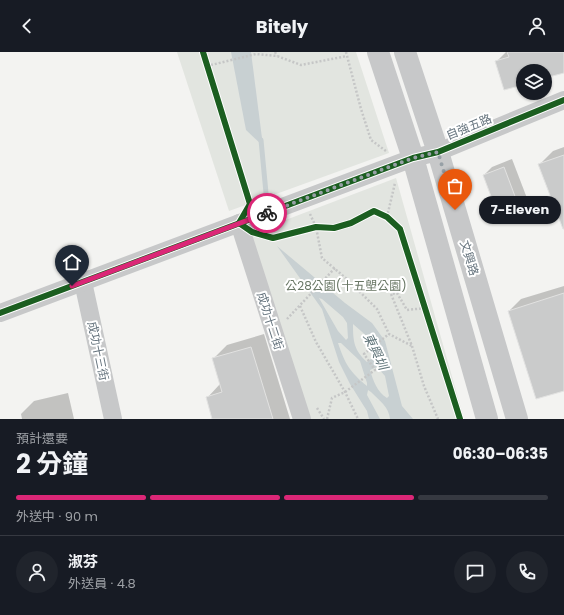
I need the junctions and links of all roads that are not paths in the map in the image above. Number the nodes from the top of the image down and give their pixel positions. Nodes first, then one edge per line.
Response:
1 (378, 52) edge
2 (405, 52) edge
3 (564, 100) edge
4 (438, 152) junction
5 (413, 158) junction
6 (239, 223) junction
7 (83, 282) junction
8 (0, 313) edge
9 (113, 419) edge
10 (302, 419) edge
11 (487, 419) edge
12 (517, 419) edge

1 - 5 street
2 - 4 street, 文興路
3 - 4 street, 自強五路
4 - 5 street, 自強五路
4 - 12 street, 文興路
5 - 6 street, 自強五路
5 - 11 street
6 - 7 street, 自強五路
6 - 10 street, 成功十二街
7 - 8 street, 自強五路
7 - 9 street, 成功十三街

